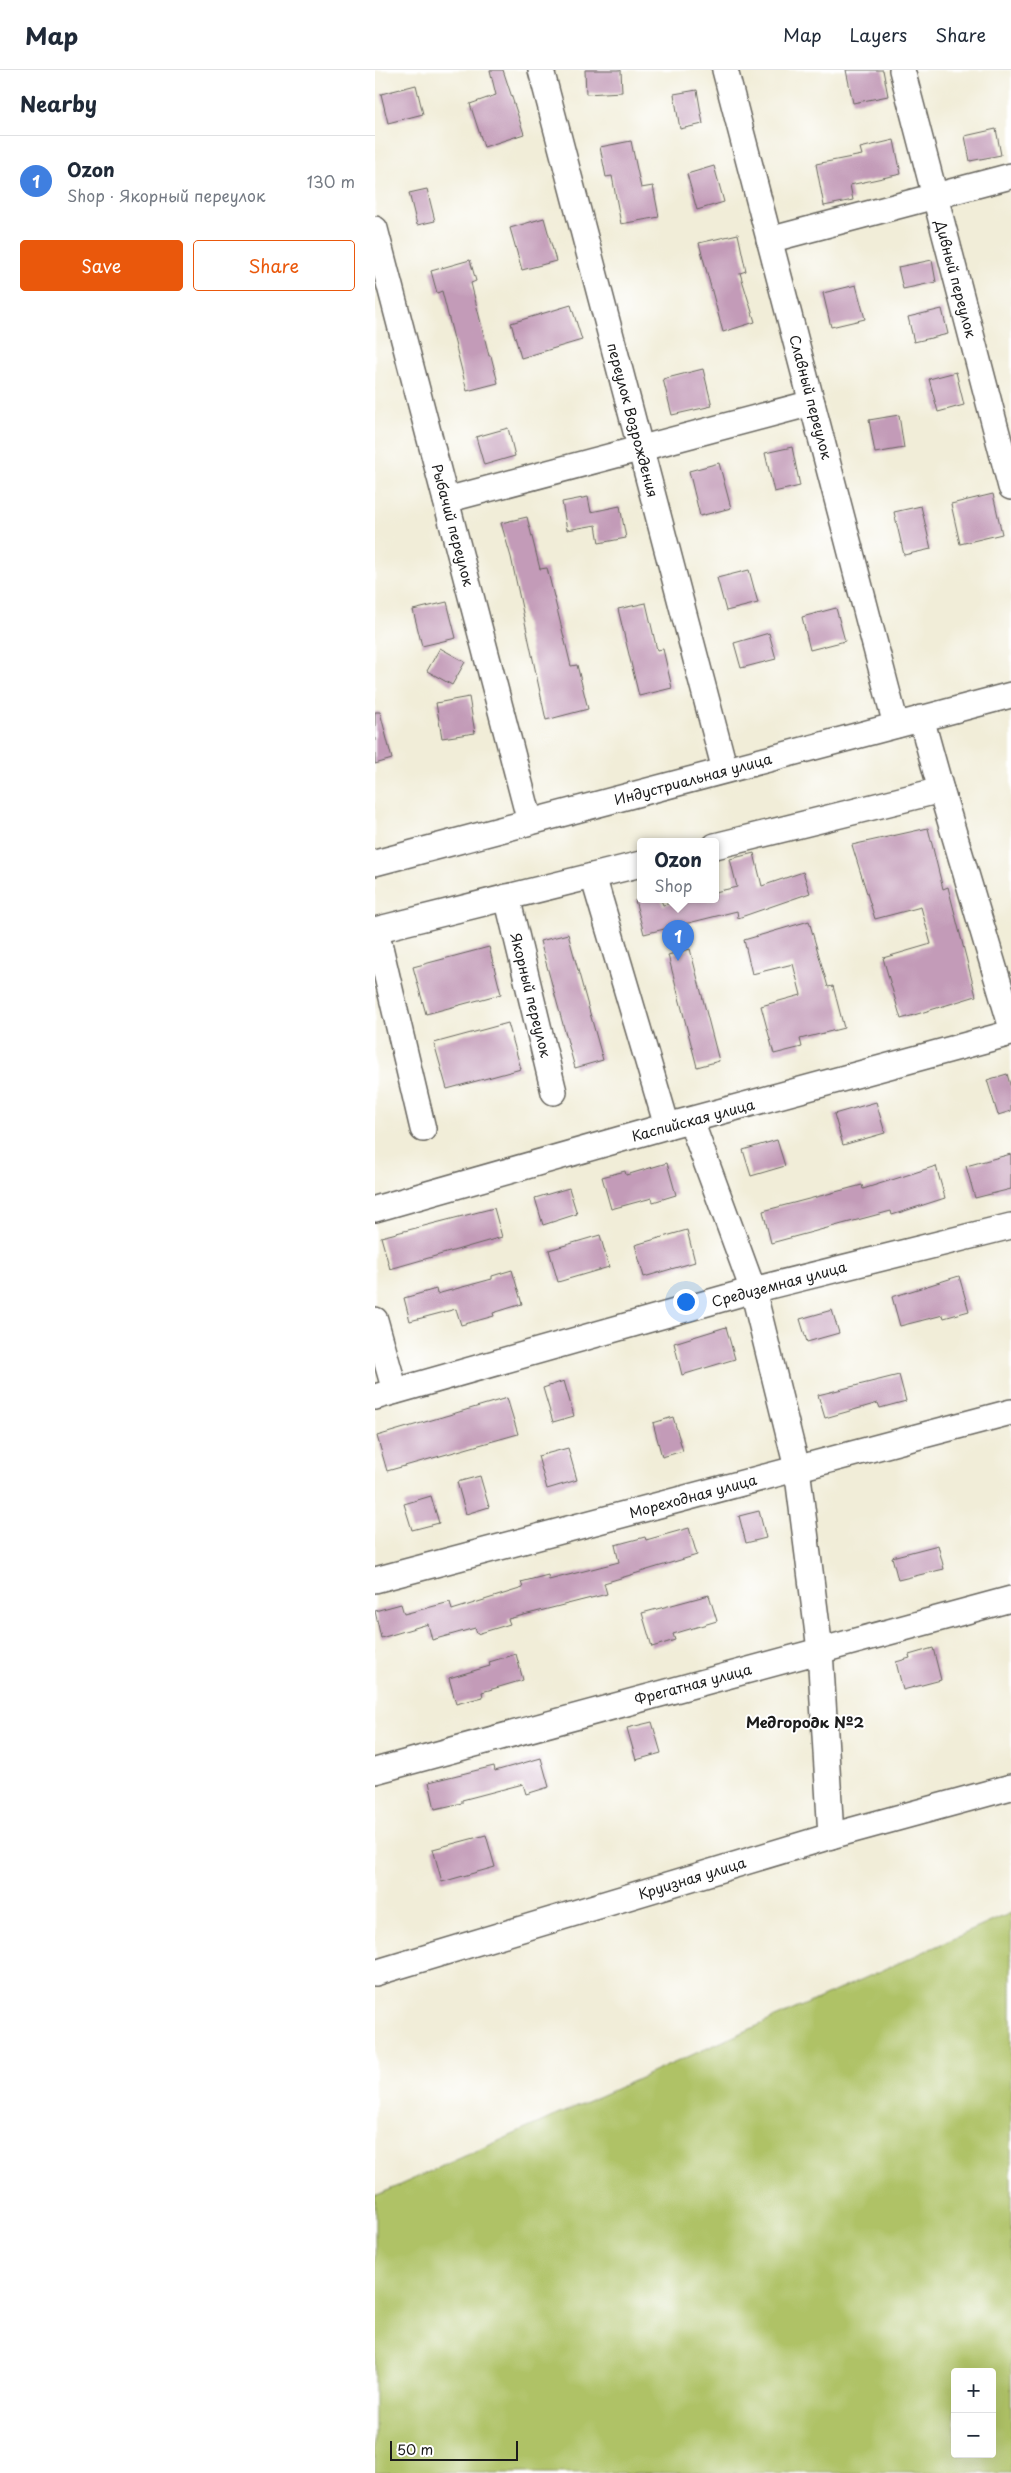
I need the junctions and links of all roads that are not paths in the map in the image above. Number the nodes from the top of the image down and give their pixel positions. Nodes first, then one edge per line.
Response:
1 (541, 70) edge
2 (725, 70) edge
3 (902, 70) edge
4 (1011, 176) edge
5 (935, 196) junction
6 (375, 229) edge
7 (769, 240) junction
8 (812, 403) junction
9 (641, 448) junction
10 (1011, 487) edge
11 (446, 500) junction
12 (1011, 695) edge
13 (921, 718) junction
14 (897, 725) junction
15 (725, 770) junction
16 (941, 790) junction
17 (530, 822) junction
18 (719, 845) edge
19 (375, 863) edge
20 (637, 865) edge
21 (593, 876) junction
22 (507, 897) junction
23 (376, 930) edge
24 (1011, 1025) edge
25 (1011, 1033) edge
26 (554, 1092) dead end
27 (679, 1123) junction
28 (423, 1128) dead end
29 (375, 1209) edge
30 (1011, 1226) edge
31 (753, 1290) junction
32 (375, 1320) edge
33 (385, 1394) edge
34 (1011, 1412) edge
35 (797, 1468) junction
36 (375, 1580) edge
37 (1011, 1598) edge
38 (820, 1650) junction
39 (375, 1772) edge
40 (1011, 1787) edge
41 (831, 1836) junction
42 (375, 1973) edge

1 - 9 street, переулок Возрождения
2 - 7 street, Славный переулок
3 - 5 street, Дивный переулок
4 - 5 street
5 - 7 street
5 - 10 street, Дивный переулок
6 - 11 street, Рыбачий переулок
7 - 8 street, Славный переулок
8 - 9 street
8 - 14 street, Славный переулок
9 - 11 street
9 - 15 street, переулок Возрождения
11 - 17 street, Рыбачий переулок
12 - 13 street, Индустриальная улица
13 - 14 street, Индустриальная улица
13 - 16 street
14 - 15 street, Индустриальная улица
15 - 17 street, Индустриальная улица
16 - 18 street
16 - 24 street
17 - 19 street, Индустриальная улица
20 - 21 street
21 - 22 street
21 - 27 street
22 - 23 street
22 - 26 street, Якорный переулок
23 - 28 street
25 - 27 street, Каспийская улица
27 - 29 street, Каспийская улица
27 - 31 street
30 - 31 street, Средиземная улица
31 - 33 street, Средиземная улица
31 - 35 street
32 - 33 street
34 - 35 street, Мореходная улица
35 - 36 street, Мореходная улица
35 - 38 street
37 - 38 street, Фрегатная улица
38 - 39 street, Фрегатная улица
38 - 41 street
40 - 41 street, Круизная улица
41 - 42 street, Круизная улица

